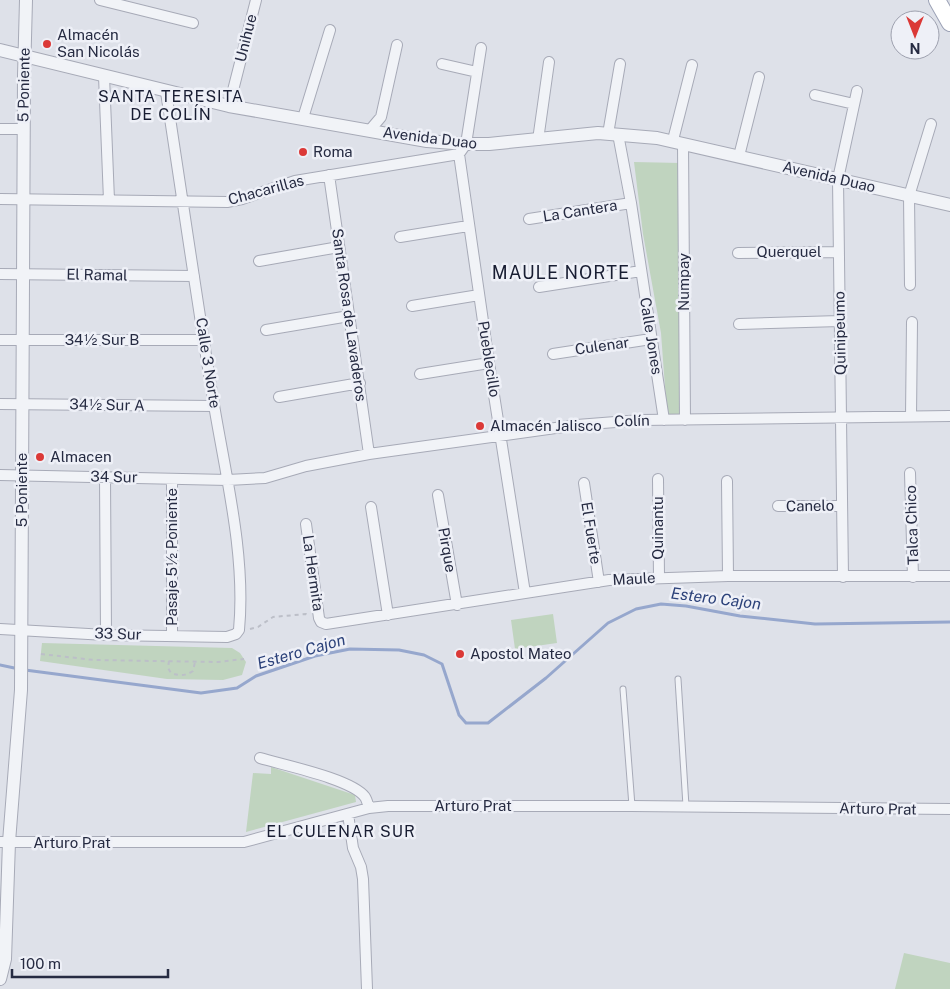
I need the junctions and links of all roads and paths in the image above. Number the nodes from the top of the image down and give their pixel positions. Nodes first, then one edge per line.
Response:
1 (26, 0) edge
2 (100, 0) edge
3 (256, 0) edge
4 (937, 0) edge
5 (950, 17) edge
6 (193, 23) dead end
7 (950, 23) edge
8 (330, 30) dead end
9 (397, 45) dead end
10 (481, 48) dead end
11 (0, 50) edge
12 (24, 56) junction
13 (549, 62) dead end
14 (442, 64) dead end
15 (620, 64) dead end
16 (692, 65) dead end
17 (477, 72) junction
18 (104, 76) junction
19 (759, 77) dead end
20 (857, 91) dead end
21 (166, 92) junction
22 (815, 95) dead end
23 (854, 104) junction
24 (229, 106) junction
25 (302, 118) junction
26 (931, 124) dead end
27 (0, 129) edge
28 (24, 129) junction
29 (370, 130) junction
30 (613, 134) junction
31 (538, 140) junction
32 (678, 142) junction
33 (463, 149) junction
34 (740, 156) junction
35 (329, 175) junction
36 (838, 179) junction
37 (909, 196) junction
38 (0, 199) edge
39 (23, 199) junction
40 (109, 200) junction
41 (183, 202) junction
42 (631, 203) junction
43 (950, 205) edge
44 (529, 219) dead end
45 (468, 226) junction
46 (400, 236) dead end
47 (339, 248) junction
48 (839, 252) junction
49 (738, 253) dead end
50 (259, 261) dead end
51 (641, 271) junction
52 (0, 274) edge
53 (24, 274) junction
54 (194, 276) junction
55 (910, 285) dead end
56 (539, 287) dead end
57 (479, 295) junction
58 (412, 306) dead end
59 (349, 316) junction
60 (840, 321) junction
61 (912, 322) dead end
62 (740, 324) dead end
63 (266, 330) dead end
64 (651, 339) junction
65 (0, 340) edge
66 (24, 340) junction
67 (204, 340) junction
68 (554, 354) dead end
69 (489, 363) junction
70 (420, 374) dead end
71 (360, 383) junction
72 (279, 397) dead end
73 (0, 404) edge
74 (22, 404) junction
75 (214, 406) junction
76 (911, 416) junction
77 (950, 416) edge
78 (841, 417) junction
79 (664, 420) junction
80 (685, 420) junction
81 (501, 435) junction
82 (369, 454) junction
83 (910, 472) dead end
84 (0, 475) edge
85 (22, 476) junction
86 (105, 477) junction
87 (172, 479) junction
88 (658, 479) dead end
89 (228, 480) junction
90 (727, 481) dead end
91 (584, 484) dead end
92 (438, 495) dead end
93 (778, 506) dead end
94 (842, 506) junction
95 (371, 507) dead end
96 (306, 524) dead end
97 (728, 576) junction
98 (950, 576) edge
99 (842, 577) junction
100 (914, 577) junction
101 (659, 578) junction
102 (599, 582) junction
103 (526, 593) junction
104 (457, 604) junction
105 (388, 615) junction
106 (321, 622) junction
107 (0, 629) edge
108 (22, 629) junction
109 (106, 634) junction
110 (236, 634) junction
111 (172, 636) junction
112 (41, 654) dead end
113 (244, 659) dead end
114 (169, 661) junction
115 (195, 662) junction
116 (678, 679) dead end
117 (623, 689) dead end
118 (260, 758) dead end
119 (632, 806) junction
120 (686, 806) junction
121 (369, 808) junction
122 (950, 809) edge
123 (348, 814) junction
124 (4, 842) edge
125 (0, 979) edge
126 (367, 989) edge

1 - 12 street, 5 Poniente
2 - 6 street
3 - 24 street, Unihue
4 - 5 main road
4 - 7 main road
8 - 25 street
9 - 29 street
10 - 17 street, Pueblecillo
11 - 12 street, Avenida Duao
12 - 18 street, Avenida Duao
12 - 28 street, 5 Poniente
13 - 31 street
14 - 17 street
15 - 30 street
16 - 32 street, Numpay
17 - 33 street, Pueblecillo
18 - 21 street, Avenida Duao
18 - 40 street
19 - 34 street
20 - 23 street, Quinipeumo
21 - 24 street, Avenida Duao
21 - 41 street, Calle 3 Norte
22 - 23 street
23 - 36 street, Quinipeumo
24 - 25 street, Avenida Duao
25 - 29 street, Avenida Duao
26 - 37 street
27 - 28 street
28 - 39 street, 5 Poniente
29 - 33 street, Avenida Duao
30 - 31 street, Avenida Duao
30 - 32 street, Avenida Duao
30 - 42 street, Calle Jones
31 - 33 street, Avenida Duao
32 - 34 street, Avenida Duao
32 - 80 street, Numpay
33 - 35 street, Chacarillas
33 - 45 street, Pueblecillo
34 - 36 street, Avenida Duao
35 - 41 street, Chacarillas
35 - 47 street, Santa Rosa de Lavaderos
36 - 37 street, Avenida Duao
36 - 48 street, Quinipeumo
37 - 43 street, Avenida Duao
37 - 55 street
38 - 39 street, Chacarillas
39 - 40 street, Chacarillas
39 - 53 street, 5 Poniente
40 - 41 street, Chacarillas
41 - 54 street, Calle 3 Norte
42 - 44 street, La Cantera
42 - 51 street, Calle Jones
45 - 46 street
45 - 57 street, Pueblecillo
47 - 50 street
47 - 59 street, Santa Rosa de Lavaderos
48 - 49 street, Querquel
48 - 60 street, Quinipeumo
51 - 56 street
51 - 64 street, Calle Jones
52 - 53 street, El Ramal
53 - 54 street, El Ramal
53 - 66 street, 5 Poniente
54 - 67 street, Calle 3 Norte
57 - 58 street
57 - 69 street, Pueblecillo
59 - 63 street
59 - 71 street, Santa Rosa de Lavaderos
60 - 62 street
60 - 78 street, Quinipeumo
61 - 76 street
64 - 68 street, Culenar
64 - 79 street, Calle Jones
65 - 66 street, 34½ Sur B
66 - 67 street, 34½ Sur B
66 - 74 street, 5 Poniente
67 - 75 street, Calle 3 Norte
69 - 70 street
69 - 81 street, Pueblecillo
71 - 72 street
71 - 82 street, Santa Rosa de Lavaderos
73 - 74 street, 34½ Sur A
74 - 75 street, 34½ Sur A
74 - 85 street, 5 Poniente
75 - 89 street, Calle 3 Norte
76 - 77 street, Colín
76 - 78 street, Colín
78 - 80 street, Colín
78 - 94 street, Quinipeumo
79 - 80 street, Colín
79 - 81 street, Colín
81 - 82 street, Colín
81 - 103 street, Pueblecillo
82 - 89 street, Colín
83 - 100 street, Talca Chico
84 - 85 street, 34 Sur
85 - 86 street, 34 Sur
85 - 108 street, 5 Poniente
86 - 87 street, 34 Sur
86 - 109 street
87 - 89 street, 34 Sur
87 - 111 street, Pasaje 5½ Poniente
88 - 101 street, Quinantu
89 - 110 street, Calle 3 Norte
90 - 97 street
91 - 102 street, El Fuerte
92 - 104 street, Pirque
93 - 94 street, Canelo
94 - 99 street, Quinipeumo
95 - 105 street
96 - 106 street, La Hermita
97 - 99 street, Maule
97 - 101 street, Maule
98 - 100 street, Maule
99 - 100 street, Maule
101 - 102 street, Maule
102 - 103 street, Maule
103 - 104 street, Maule
104 - 105 street, Maule
105 - 106 street, Maule
106 - 110 path
107 - 108 street, 33 Sur
108 - 109 street, 33 Sur
108 - 124 street, 5 Poniente
109 - 111 street, 33 Sur
110 - 111 street, 33 Sur
112 - 114 path
113 - 115 path
114 - 115 path
114 - 115 path
116 - 120 lane
117 - 119 lane
118 - 121 street
119 - 120 street, Arturo Prat
119 - 121 street, Arturo Prat
120 - 122 street, Arturo Prat
121 - 123 street, Arturo Prat
123 - 124 street, Arturo Prat
123 - 126 street
124 - 125 street, 5 Poniente

